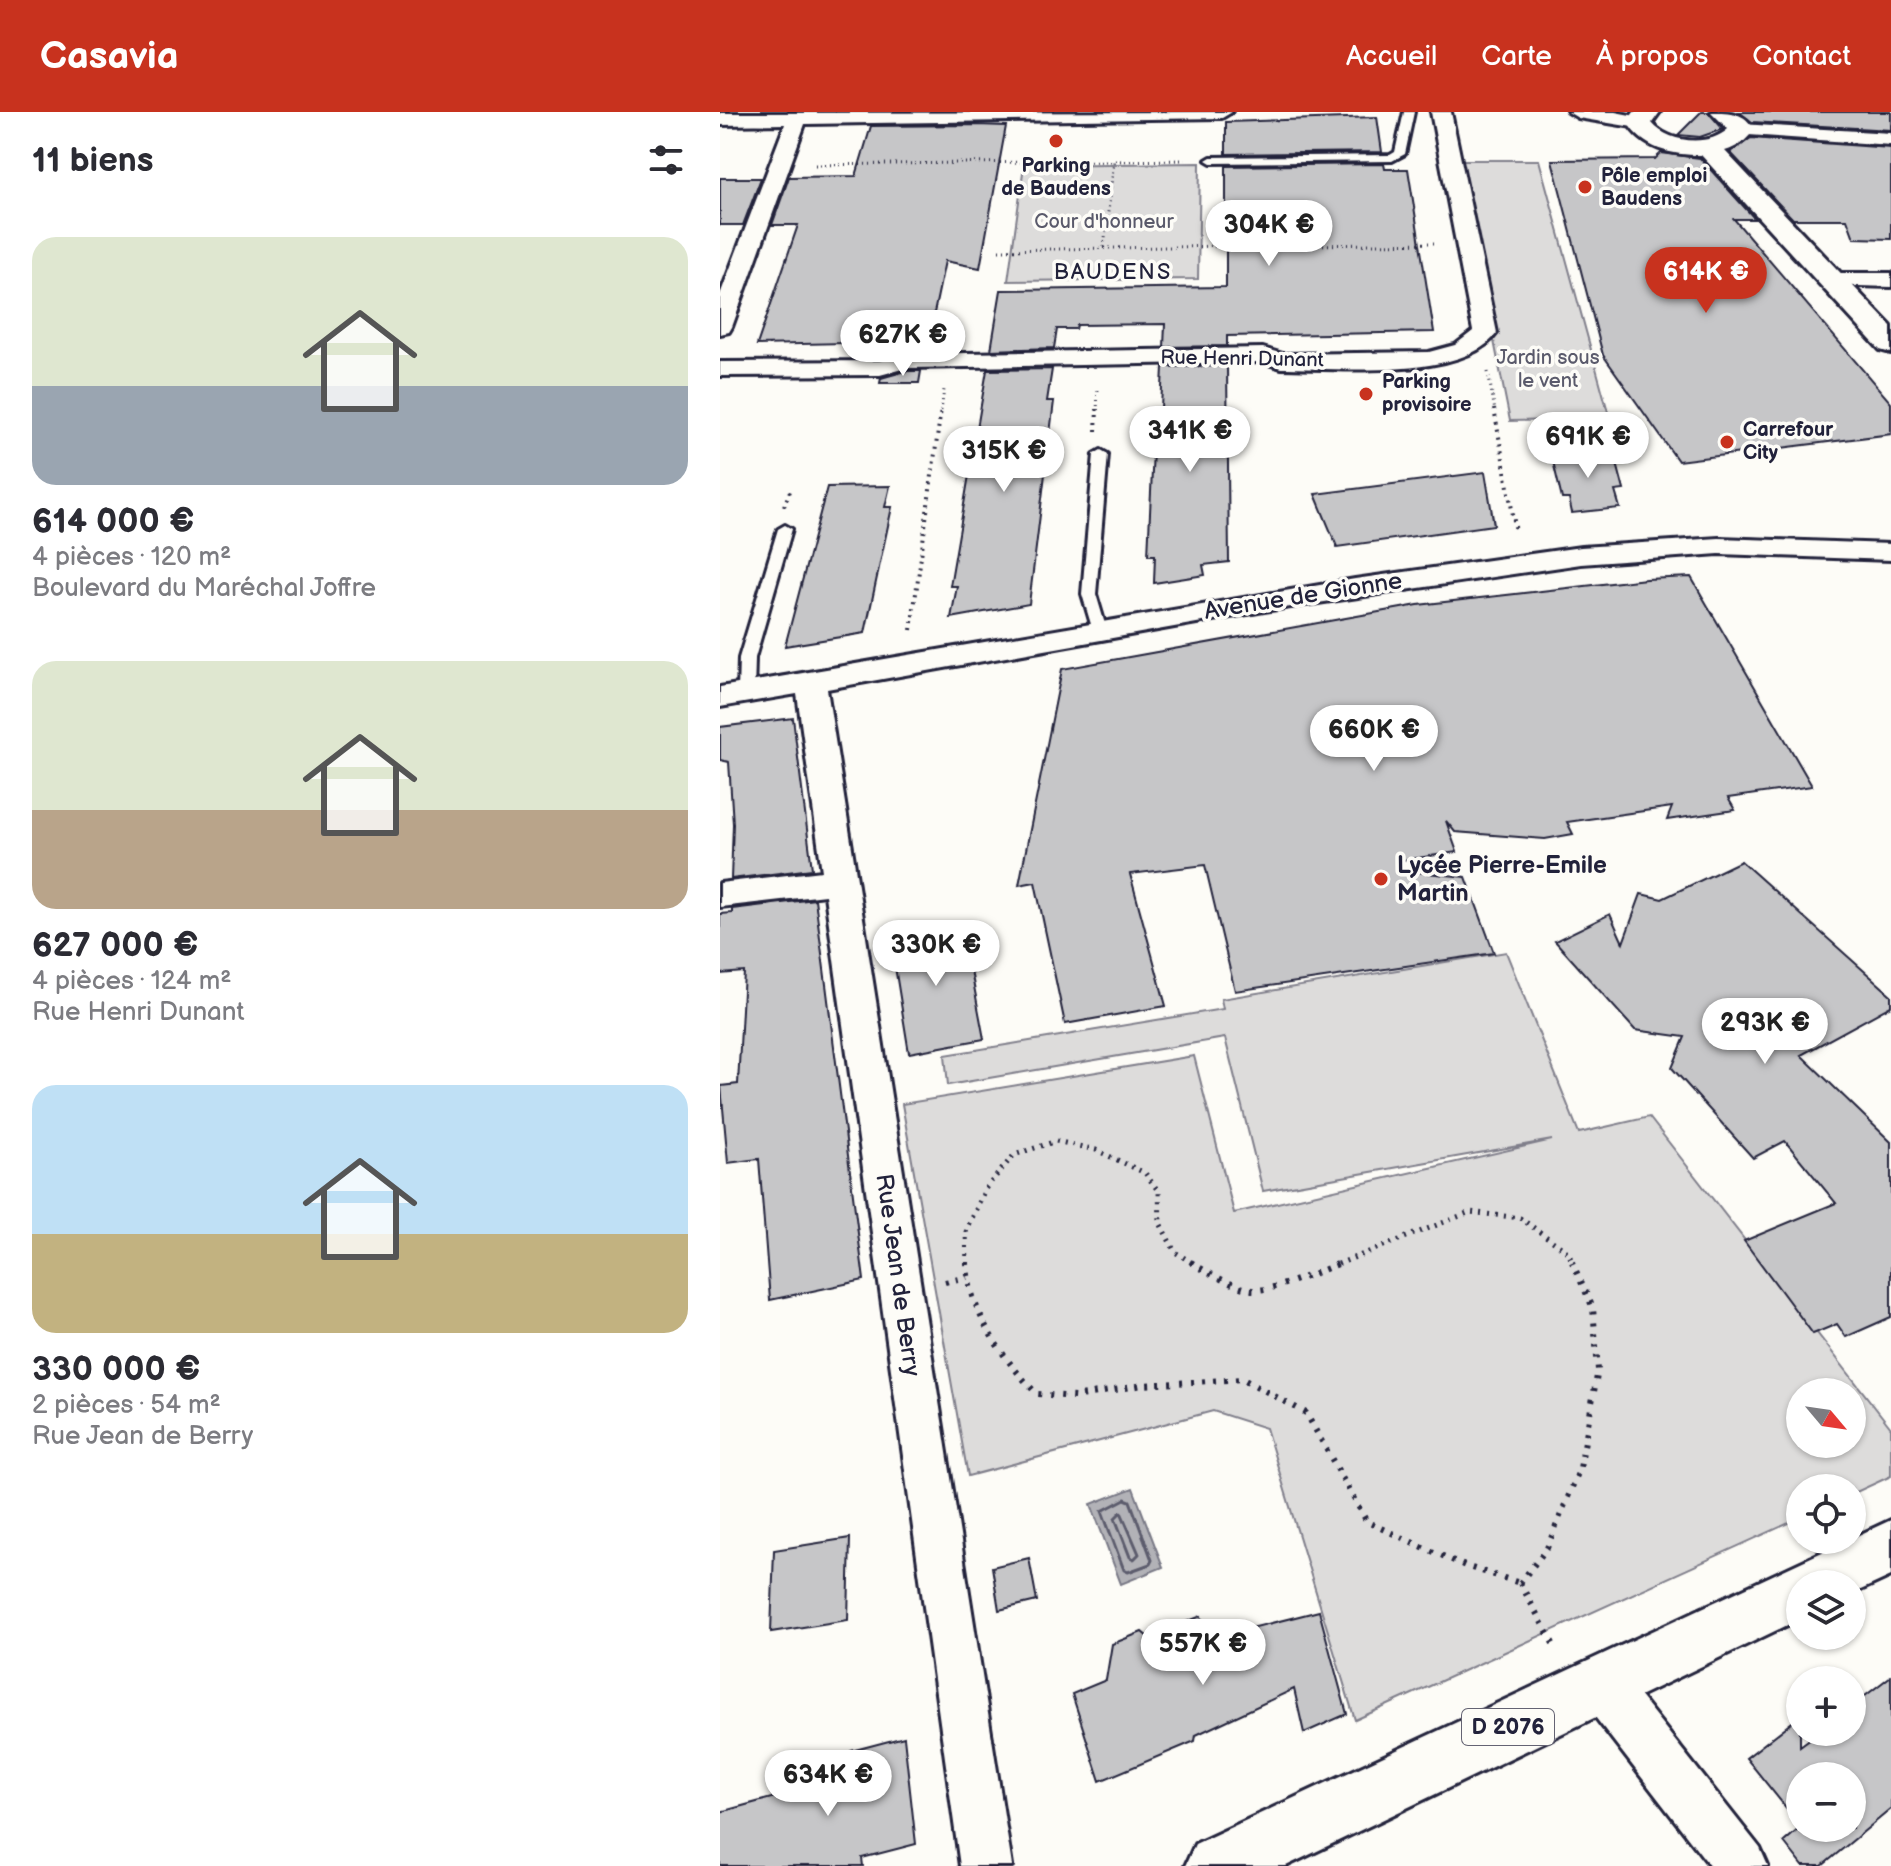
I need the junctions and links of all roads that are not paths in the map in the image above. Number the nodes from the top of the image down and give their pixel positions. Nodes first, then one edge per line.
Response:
1 (1222, 112) edge
2 (1409, 112) edge
3 (1441, 112) edge
4 (1578, 112) edge
5 (1723, 112) edge
6 (1841, 112) edge
7 (1644, 117) edge
8 (797, 118) junction
9 (720, 119) edge
10 (1741, 130) junction
11 (1849, 138) junction
12 (1891, 139) edge
13 (1708, 147) junction
14 (1211, 160) road end
15 (1834, 280) junction
16 (1891, 280) edge
17 (720, 327) edge
18 (1891, 344) edge
19 (720, 369) edge
20 (1101, 454) road end
21 (785, 529) dead end
22 (1891, 552) edge
23 (1100, 631) junction
24 (811, 684) junction
25 (733, 695) edge
26 (840, 881) junction
27 (720, 895) edge
28 (1891, 1547) edge
29 (1843, 1570) edge
30 (1786, 1597) edge
31 (1590, 1688) junction
32 (986, 1866) edge
33 (1217, 1866) edge
34 (1742, 1866) edge

1 - 8 street
2 - 14 lane
3 - 19 street, Rue Henri Dunant
4 - 7 street
5 - 10 main road
6 - 11 street
7 - 13 main road
8 - 9 street
8 - 17 street
10 - 11 street
10 - 13 main road
11 - 12 street
13 - 15 main road
15 - 16 street
15 - 18 main road
20 - 23 lane
21 - 25 lane
22 - 23 street, Avenue de Gionne
23 - 24 street, Avenue de Gionne
24 - 25 street, Avenue de Gionne
24 - 26 street, Rue Jean de Berry
26 - 27 street
26 - 32 street, Rue Jean de Berry
28 - 29 main road
30 - 31 main road, D 2076
31 - 33 main road, D 2076
31 - 34 street

